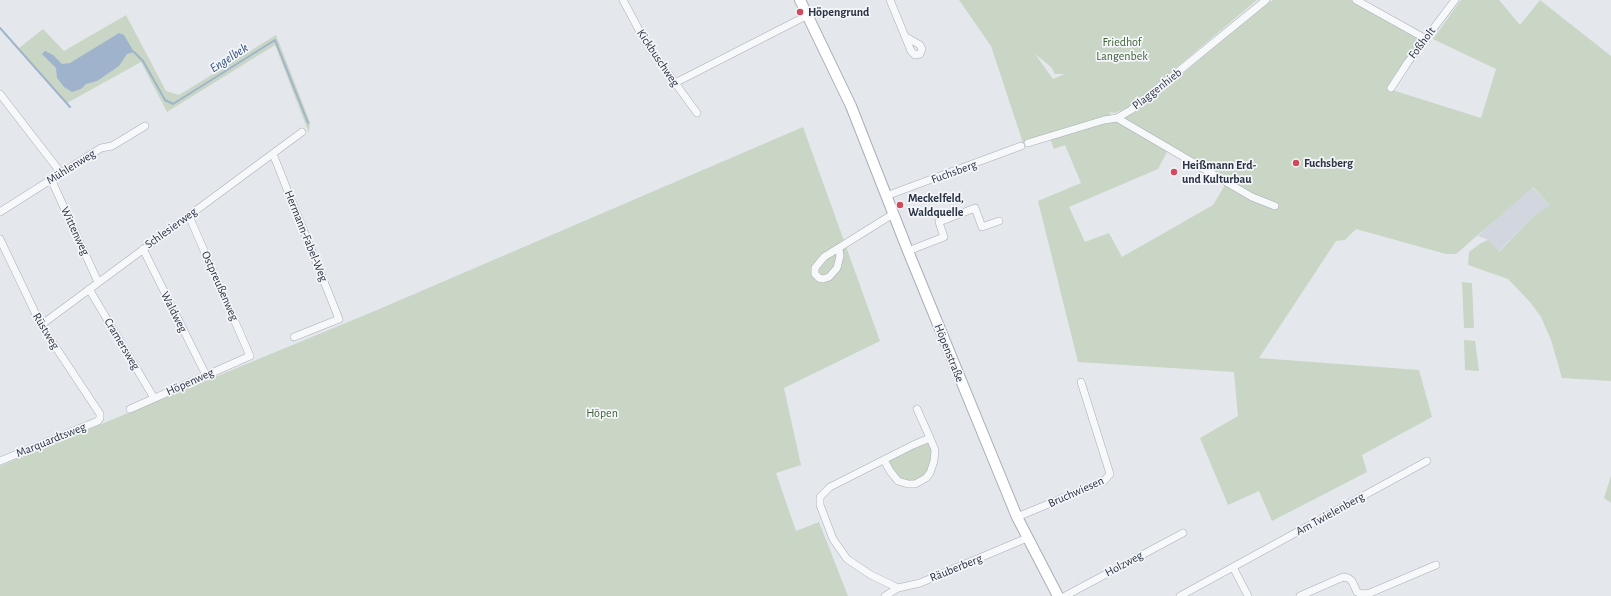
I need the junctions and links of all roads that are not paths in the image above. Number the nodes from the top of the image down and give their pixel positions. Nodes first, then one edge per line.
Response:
1 (623, 0) edge
2 (800, 0) edge
3 (890, 0) edge
4 (1266, 0) edge
5 (1356, 0) edge
6 (1455, 0) edge
7 (808, 15) junction
8 (906, 37) dead end
9 (1426, 39) junction
10 (674, 83) junction
11 (1391, 88) dead end
12 (0, 94) edge
13 (697, 113) dead end
14 (1117, 118) junction
15 (145, 126) dead end
16 (302, 132) dead end
17 (1028, 143) dead end
18 (1021, 146) dead end
19 (273, 154) junction
20 (61, 173) junction
21 (51, 179) junction
22 (886, 196) junction
23 (1275, 206) dead end
24 (0, 212) edge
25 (893, 214) junction
26 (189, 216) junction
27 (999, 221) dead end
28 (0, 238) edge
29 (143, 249) junction
30 (839, 249) dead end
31 (908, 251) junction
32 (98, 282) junction
33 (89, 289) junction
34 (41, 325) junction
35 (294, 337) dead end
36 (250, 356) joint
37 (206, 375) junction
38 (1081, 382) dead end
39 (154, 398) junction
40 (130, 409) dead end
41 (917, 409) dead end
42 (100, 418) joint
43 (930, 438) junction
44 (884, 460) junction
45 (0, 461) edge
46 (1427, 461) dead end
47 (1017, 517) junction
48 (1183, 533) dead end
49 (1027, 538) junction
50 (1436, 565) dead end
51 (1233, 567) junction
52 (898, 588) junction
53 (885, 596) edge
54 (899, 596) edge
55 (1058, 596) edge
56 (1065, 596) edge
57 (1180, 596) edge
58 (1248, 596) edge
59 (1300, 596) edge

1 - 10 street, Kickbuschweg
2 - 7 main road, Höpenstraße
3 - 8 street
4 - 14 street, Plaggenhieb
5 - 9 street
6 - 9 street, Foßholt
7 - 10 street
7 - 22 main road, Höpenstraße
9 - 11 street, Foßholt
10 - 13 street, Kickbuschweg
12 - 20 street
14 - 17 street, Plaggenhieb
14 - 23 street
15 - 20 street, Mühlenweg
16 - 19 street, Schlesierweg
18 - 22 street, Fuchsberg
19 - 26 street, Schlesierweg
19 - 35 street, Hermann-Fabel-Weg
20 - 21 street, Mühlenweg
21 - 24 street, Mühlenweg
21 - 32 street, Wittenweg
22 - 25 main road, Höpenstraße
25 - 30 street
25 - 31 main road, Höpenstraße
26 - 29 street, Schlesierweg
26 - 36 street, Ostpreußenweg
27 - 31 street
28 - 34 street, Rüstweg
29 - 32 street, Schlesierweg
29 - 37 street, Waldweg
31 - 47 main road, Höpenstraße
32 - 33 street, Schlesierweg
33 - 34 street, Schlesierweg
33 - 39 street, Cramersweg
34 - 42 street, Rüstweg
36 - 37 street, Höpenweg
37 - 39 street, Höpenweg
38 - 47 street, Bruchwiesen
39 - 40 street, Höpenweg
41 - 43 street
42 - 45 street, Marquardtsweg
43 - 44 street
43 - 44 street
44 - 52 street
46 - 51 street, Am Twielenberg
47 - 49 main road, Höpenstraße
48 - 56 street, Holzweg
49 - 52 street, Räuberberg
49 - 55 main road, Höpenstraße
50 - 59 street
51 - 57 street, Am Twielenberg
51 - 58 street
52 - 53 street, Räuberberg
52 - 54 street

